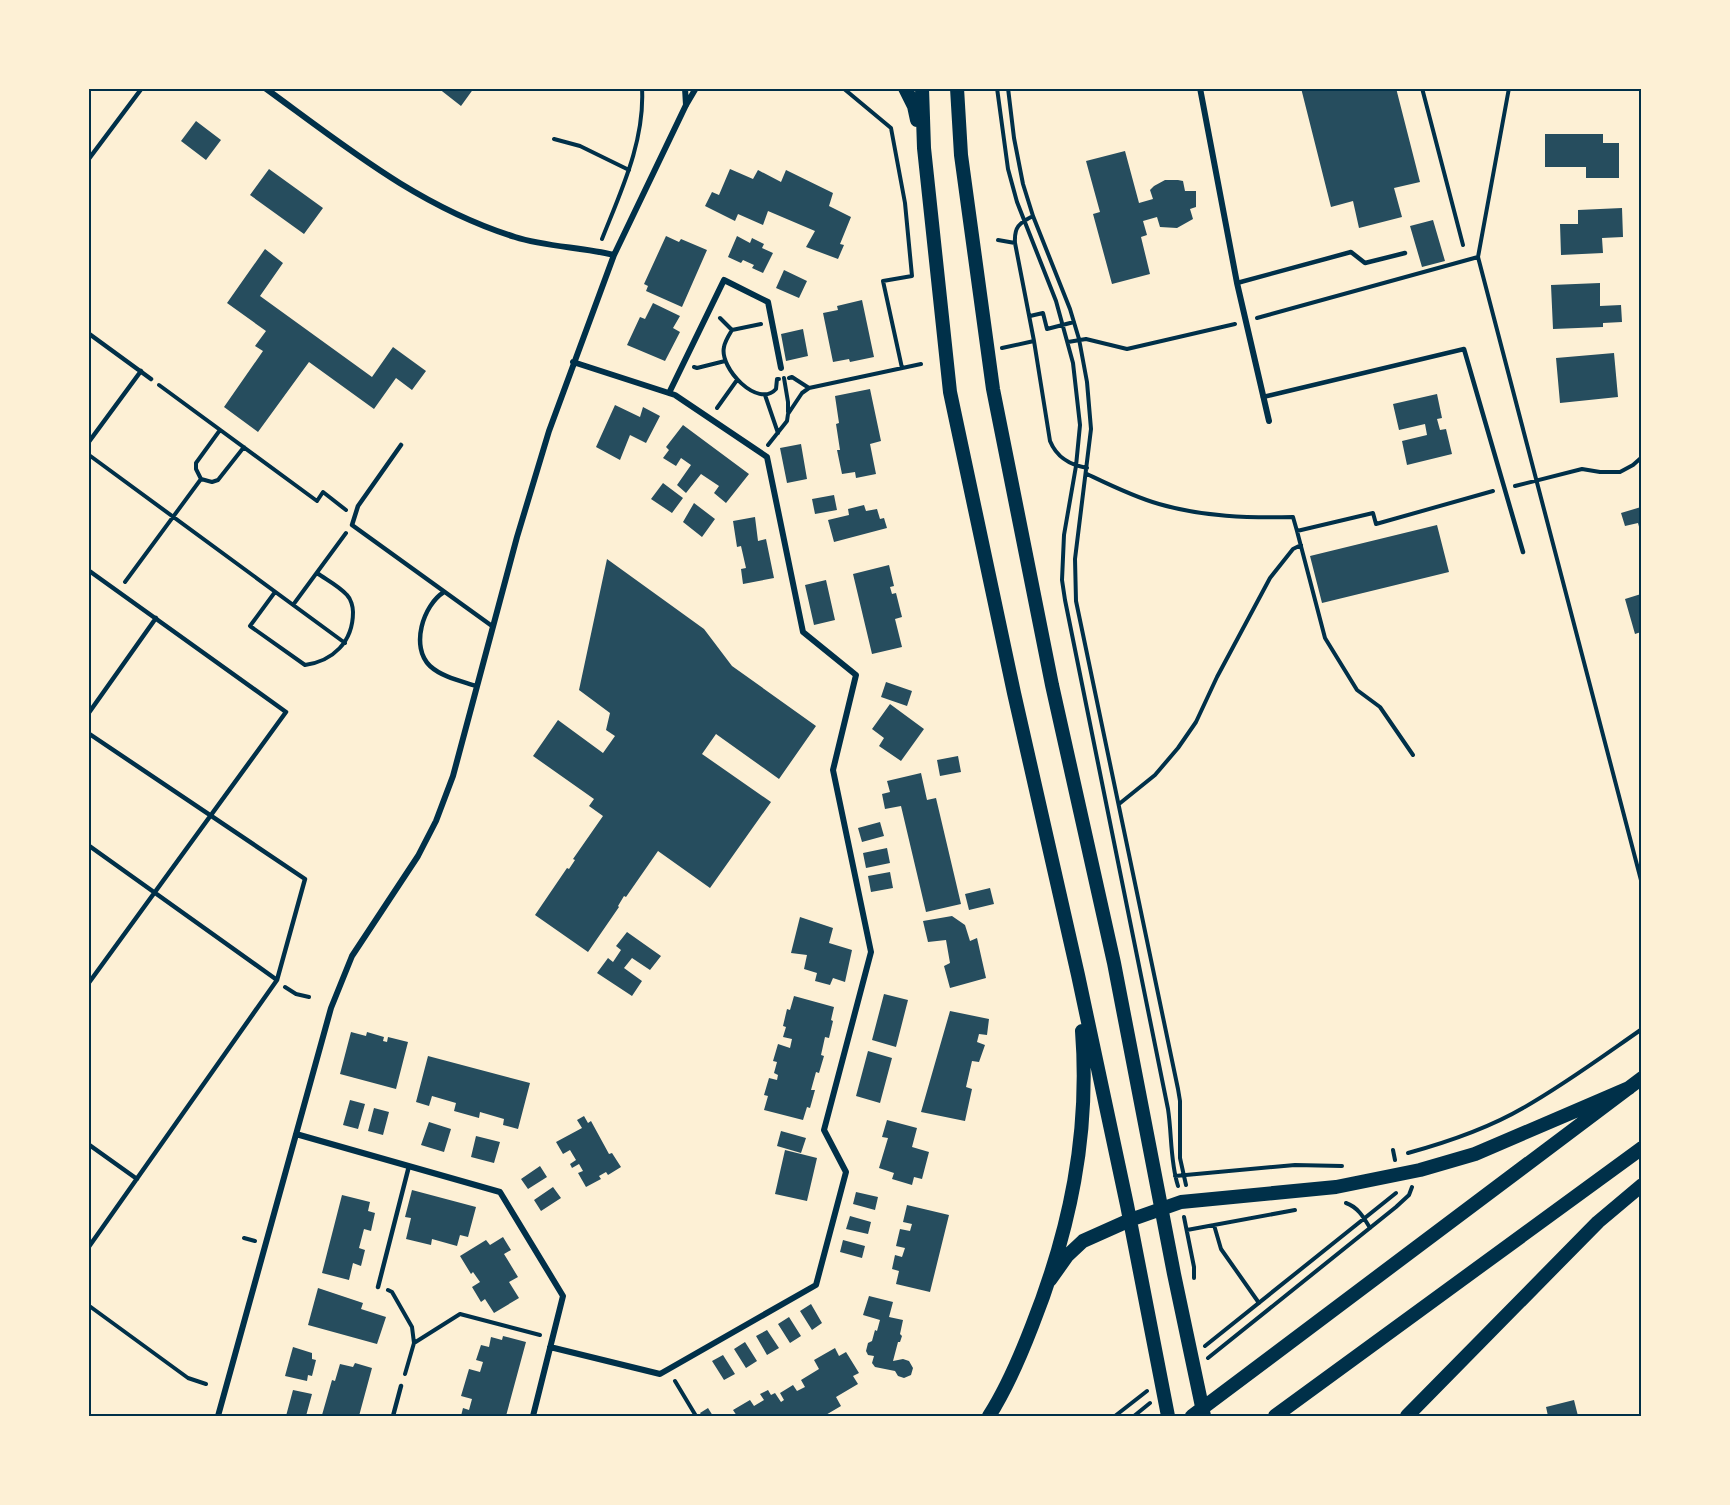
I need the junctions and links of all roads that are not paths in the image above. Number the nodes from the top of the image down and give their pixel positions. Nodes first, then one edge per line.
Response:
1 (142, 88) edge
2 (265, 88) edge
3 (685, 88) edge
4 (696, 88) edge
5 (905, 88) edge
6 (922, 88) edge
7 (957, 88) edge
8 (1200, 88) edge
9 (686, 105) junction
10 (924, 148) junction
11 (88, 160) edge
12 (1405, 254) dead end
13 (614, 255) junction
14 (1237, 283) junction
15 (88, 333) edge
16 (573, 362) junction
17 (781, 368) dead end
18 (141, 371) junction
19 (151, 379) road end
20 (669, 393) junction
21 (1263, 397) junction
22 (1269, 421) dead end
23 (88, 443) edge
24 (401, 445) dead end
25 (1523, 552) dead end
26 (88, 570) edge
27 (444, 592) junction
28 (156, 618) junction
29 (492, 626) junction
30 (476, 686) junction
31 (88, 714) edge
32 (88, 733) edge
33 (211, 816) junction
34 (88, 845) edge
35 (155, 893) junction
36 (1078, 975) junction
37 (277, 981) junction
38 (88, 984) edge
39 (1641, 1078) edge
40 (1629, 1088) junction
41 (296, 1134) junction
42 (88, 1144) edge
43 (1641, 1148) edge
44 (409, 1166) junction
45 (137, 1179) junction
46 (1641, 1185) edge
47 (1161, 1209) junction
48 (1130, 1220) junction
49 (88, 1248) edge
50 (1050, 1280) junction
51 (378, 1287) road end
52 (550, 1347) junction
53 (401, 1386) road end
54 (218, 1416) edge
55 (393, 1416) edge
56 (533, 1416) edge
57 (989, 1416) edge
58 (1168, 1416) edge
59 (1192, 1416) edge
60 (1204, 1416) edge
61 (1275, 1416) edge
62 (1407, 1416) edge

1 - 11 lane
2 - 13 street
3 - 9 street
4 - 9 street
5 - 10 main road
6 - 10 main road
7 - 47 main road
8 - 14 street
9 - 13 street
10 - 36 main road
12 - 14 lane
13 - 16 street
14 - 21 street
15 - 18 lane
16 - 20 street
16 - 29 street
17 - 20 street
18 - 19 lane
18 - 23 lane
20 - 52 street
21 - 22 street
21 - 25 lane
24 - 27 lane
26 - 28 lane
27 - 29 lane
27 - 30 lane
28 - 31 lane
28 - 33 lane
29 - 30 street
30 - 41 street
32 - 33 lane
33 - 35 lane
33 - 37 lane
34 - 35 lane
35 - 37 lane
35 - 38 lane
36 - 48 main road
36 - 50 main road
37 - 45 lane
39 - 40 main road
40 - 47 main road
40 - 59 main road
41 - 44 street
41 - 54 street
42 - 45 lane
43 - 61 main road
44 - 51 lane
44 - 52 street
45 - 49 lane
46 - 62 main road
47 - 48 main road
47 - 60 main road
48 - 50 main road
48 - 58 main road
50 - 57 main road
52 - 56 street
53 - 55 lane

